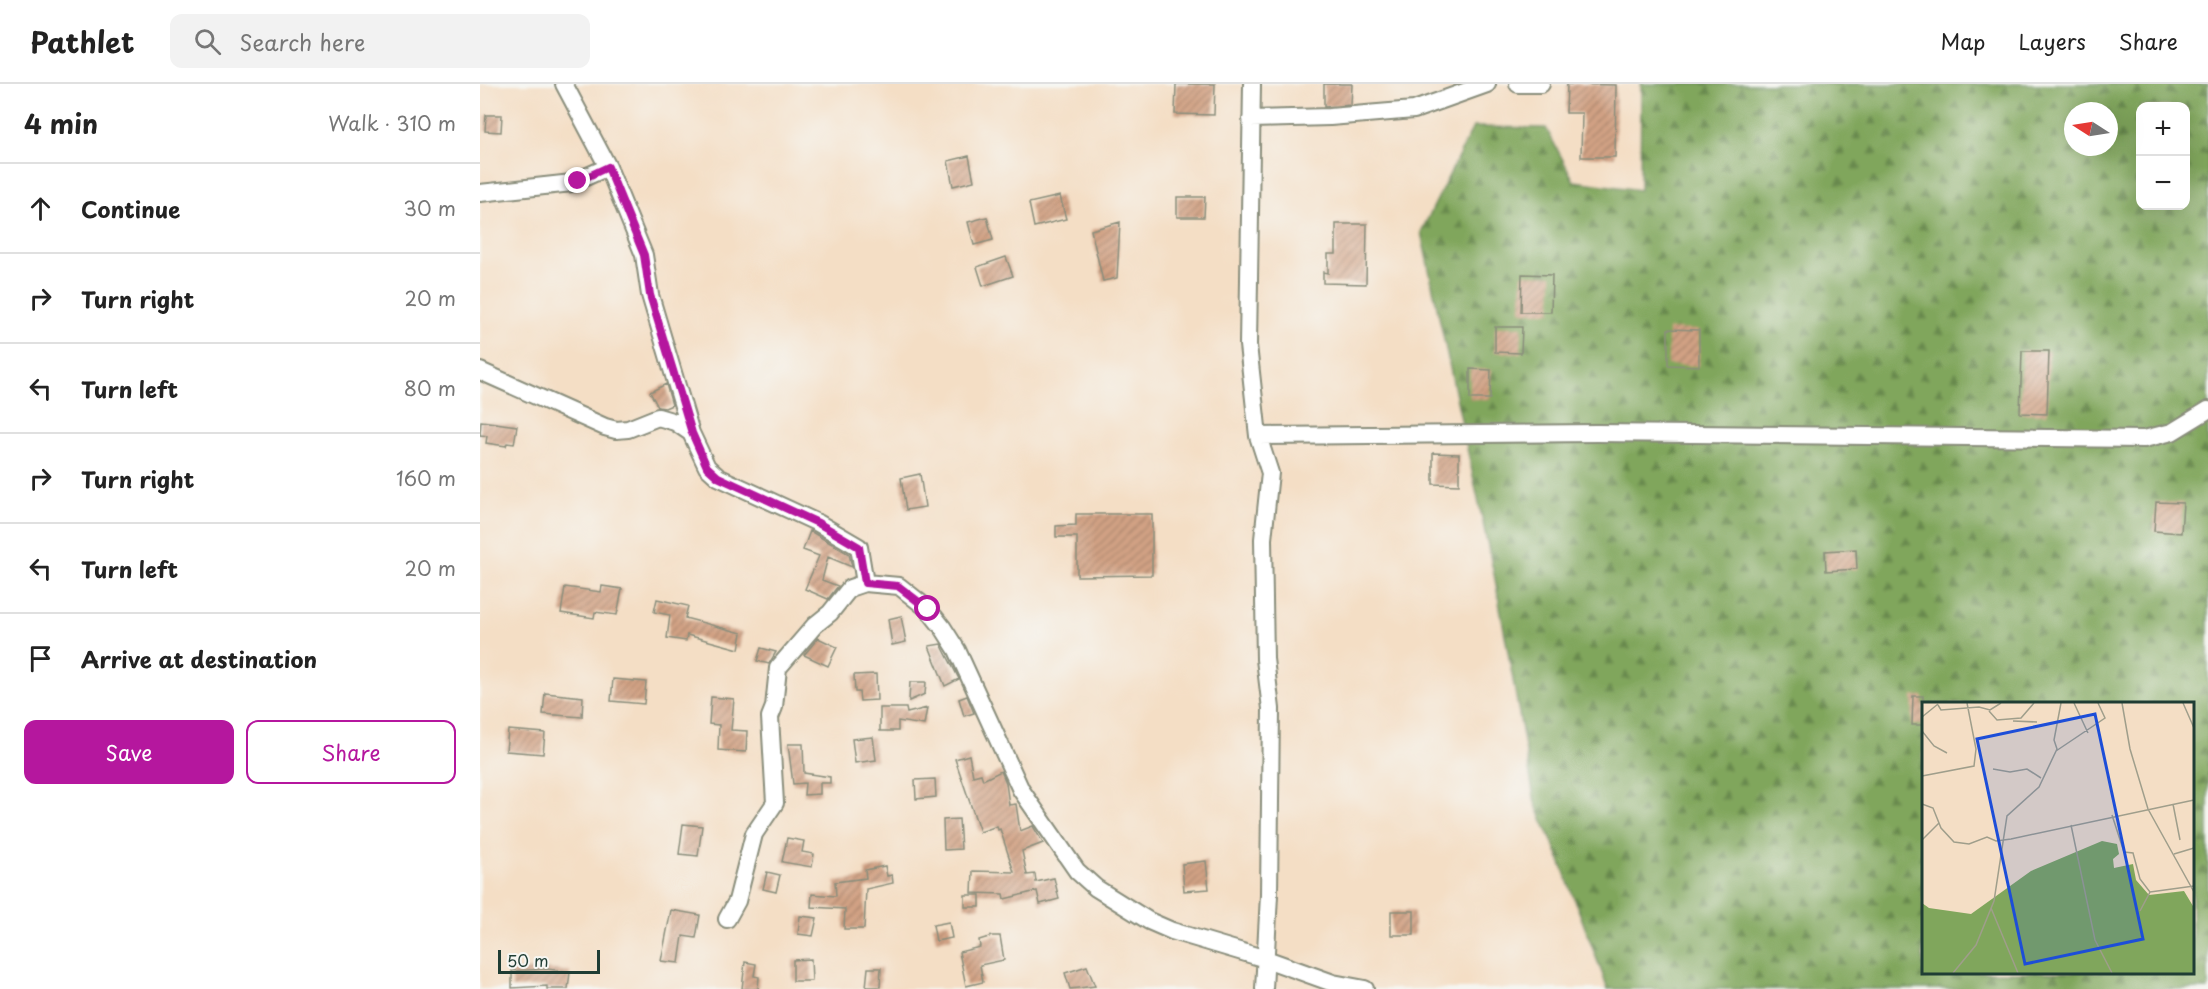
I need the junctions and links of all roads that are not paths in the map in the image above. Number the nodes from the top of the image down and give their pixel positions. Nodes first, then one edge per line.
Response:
1 (564, 84) edge
2 (1252, 84) edge
3 (1487, 84) edge
4 (1518, 84) edge
5 (1541, 84) edge
6 (1251, 119) junction
7 (608, 167) junction
8 (480, 193) edge
9 (480, 371) edge
10 (2208, 410) edge
11 (692, 433) junction
12 (1258, 436) junction
13 (865, 583) junction
14 (727, 919) dead end
15 (1266, 959) junction
16 (1264, 989) edge
17 (1365, 989) edge

1 - 7 street
2 - 6 street
3 - 6 street
4 - 5 street
6 - 12 street
7 - 8 street
7 - 11 street
9 - 11 street
10 - 12 street
11 - 13 street
12 - 15 street
13 - 14 street
13 - 15 street
15 - 16 street
15 - 17 street

